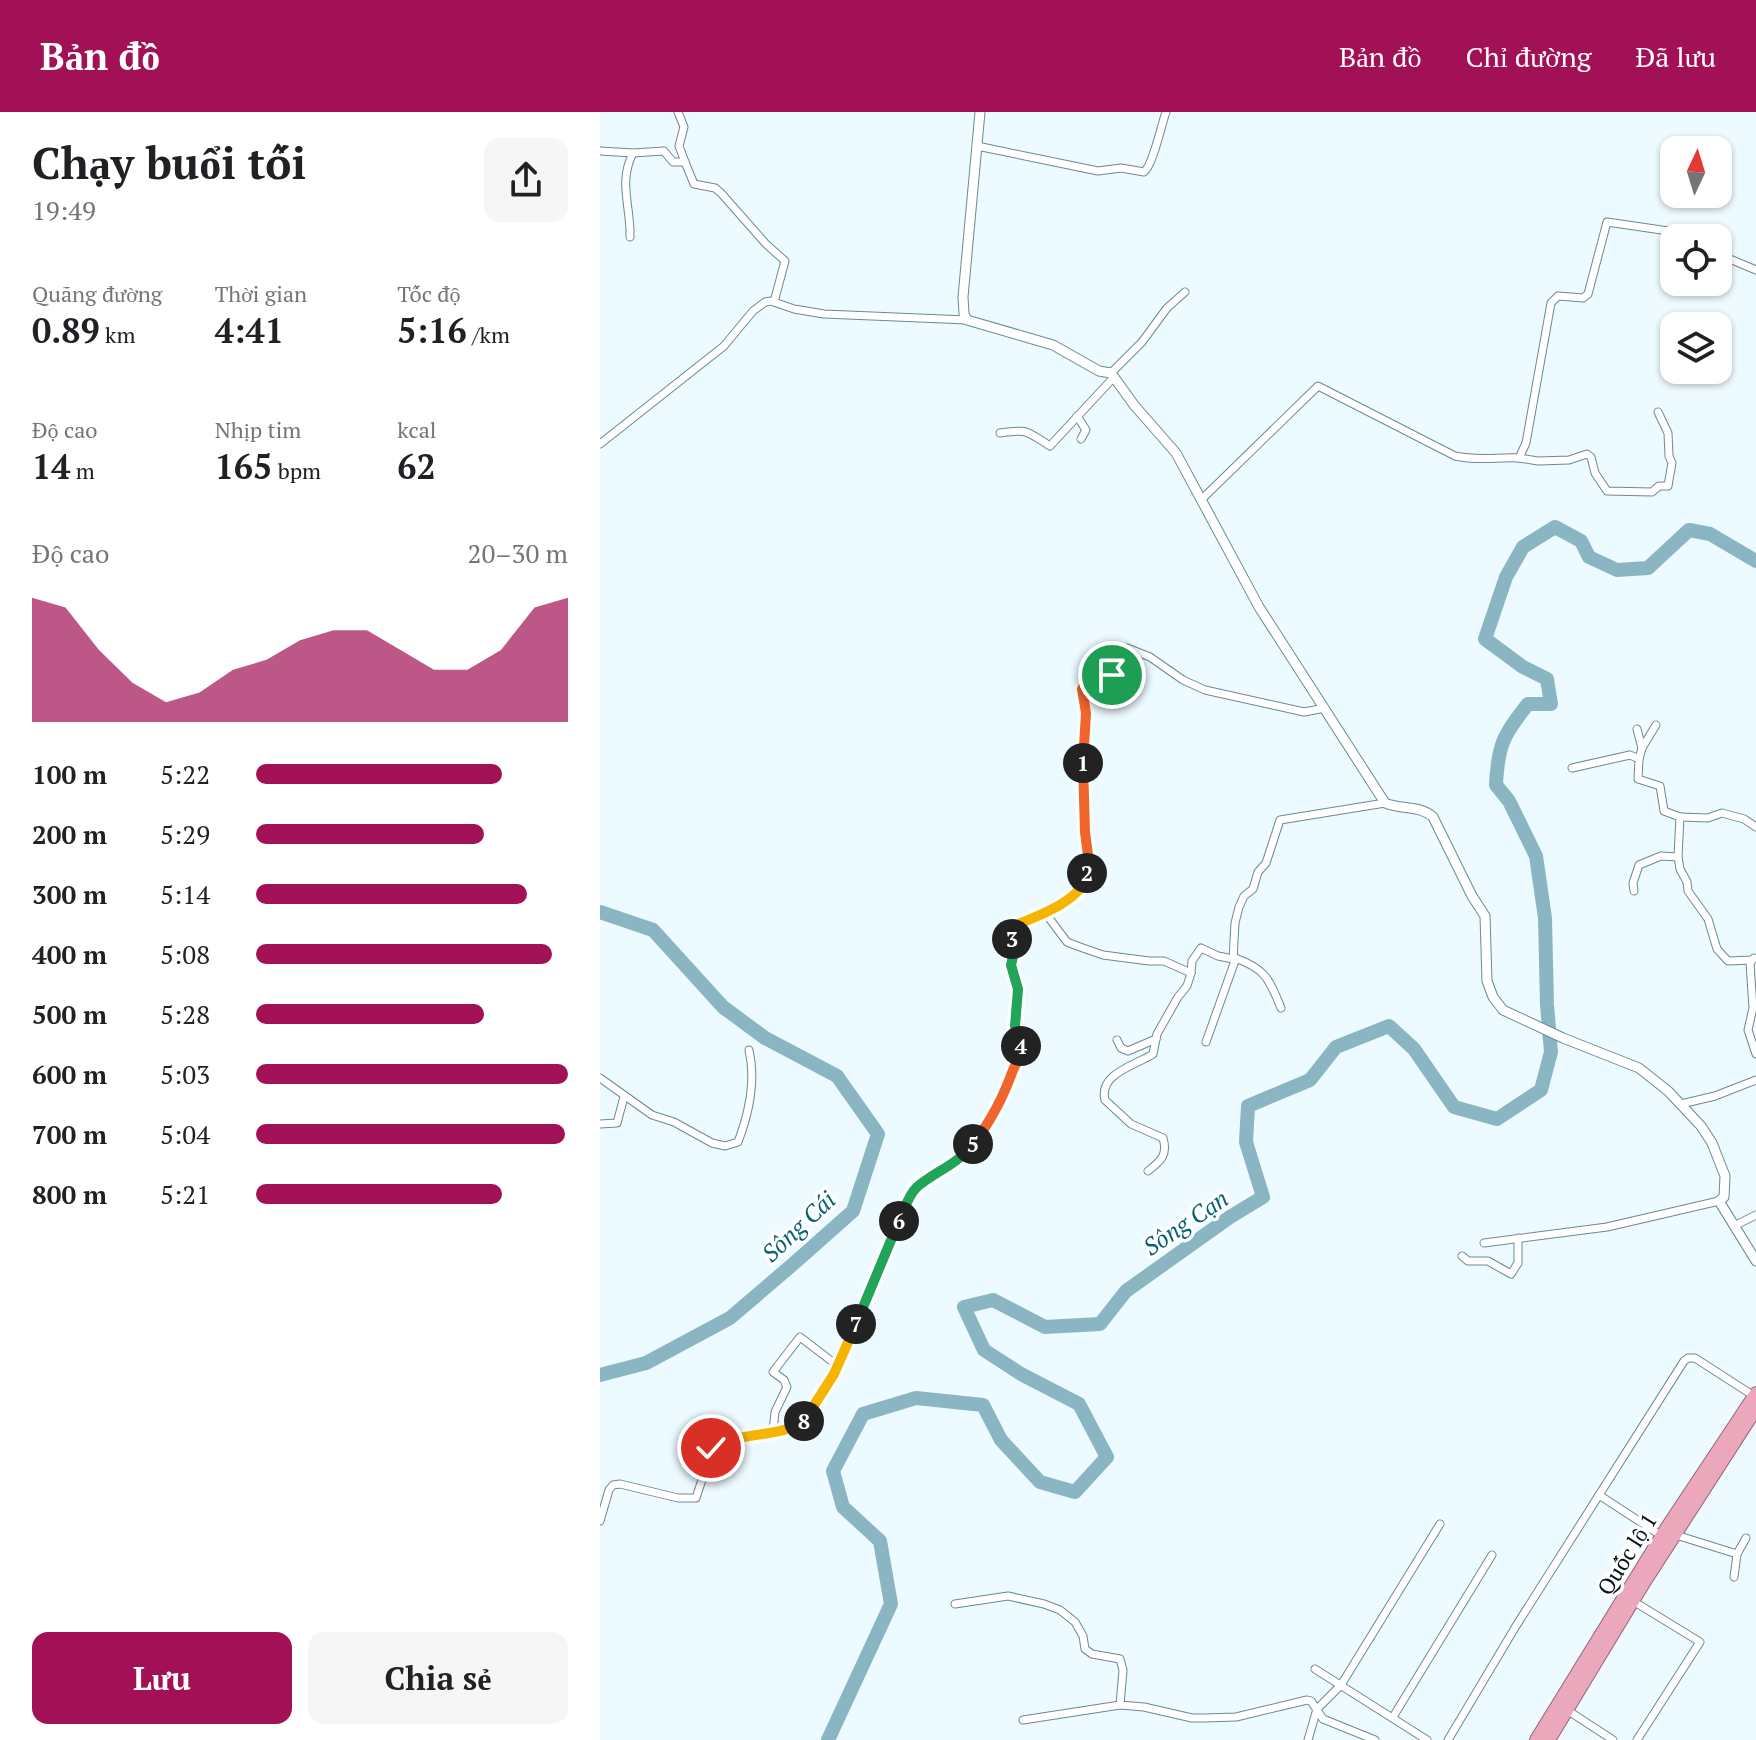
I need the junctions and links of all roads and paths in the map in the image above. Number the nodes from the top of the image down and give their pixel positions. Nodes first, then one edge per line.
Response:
1 (678, 112) edge
2 (980, 112) edge
3 (1166, 112) edge
4 (977, 146) junction
5 (600, 151) edge
6 (633, 153) junction
7 (685, 162) junction
8 (1660, 230) edge
9 (630, 237) dead end
10 (1732, 260) edge
11 (1756, 270) edge
12 (1185, 292) dead end
13 (774, 302) junction
14 (967, 320) junction
15 (1112, 375) junction
16 (1658, 412) dead end
17 (1077, 416) junction
18 (1000, 433) dead end
19 (1081, 439) dead end
20 (600, 444) edge
21 (1519, 458) junction
22 (1202, 499) junction
23 (1325, 708) junction
24 (1656, 725) dead end
25 (1637, 729) dead end
26 (1642, 748) junction
27 (1639, 759) junction
28 (1572, 768) dead end
29 (1385, 803) junction
30 (1680, 817) junction
31 (1756, 827) edge
32 (1678, 857) junction
33 (1634, 891) dead end
34 (1046, 914) junction
35 (1235, 958) junction
36 (1754, 958) edge
37 (1191, 973) junction
38 (1281, 1008) dead end
39 (1156, 1039) junction
40 (1117, 1040) dead end
41 (1206, 1042) dead end
42 (749, 1050) dead end
43 (1756, 1054) edge
44 (600, 1078) edge
45 (1756, 1080) edge
46 (624, 1097) junction
47 (1681, 1104) junction
48 (600, 1124) edge
49 (1148, 1171) dead end
50 (1719, 1201) junction
51 (1756, 1215) edge
52 (1734, 1226) junction
53 (1518, 1238) junction
54 (1484, 1243) dead end
55 (1462, 1256) dead end
56 (1756, 1261) edge
57 (838, 1366) junction
58 (1755, 1399) edge
59 (773, 1431) junction
60 (1599, 1495) junction
61 (600, 1521) edge
62 (1440, 1524) dead end
63 (1676, 1535) junction
64 (1662, 1536) junction
65 (1746, 1538) dead end
66 (1737, 1554) junction
67 (1492, 1555) dead end
68 (1734, 1577) dead end
69 (1633, 1601) junction
70 (955, 1604) dead end
71 (1315, 1669) dead end
72 (1341, 1685) junction
73 (1120, 1705) junction
74 (1317, 1709) junction
75 (1567, 1710) junction
76 (1393, 1717) junction
77 (1023, 1720) dead end
78 (1423, 1739) edge
79 (1308, 1740) edge
80 (1375, 1740) edge
81 (1448, 1740) edge
82 (1536, 1740) edge
83 (1549, 1740) edge
84 (1613, 1740) edge
85 (1637, 1740) edge

1 - 7 street
2 - 4 street
3 - 4 street
4 - 14 street
5 - 6 street
6 - 7 street
6 - 9 street
7 - 13 street
8 - 21 street
10 - 11 street
12 - 15 street
13 - 14 street
13 - 20 street
14 - 15 street
15 - 17 street
15 - 22 street
16 - 21 street
17 - 18 street
17 - 19 street
21 - 22 street
22 - 23 street
23 - 29 street
23 - 34 street
24 - 26 street
25 - 26 street
26 - 27 street
27 - 28 street
27 - 30 street
29 - 35 street
29 - 47 street
30 - 31 street
30 - 32 street
32 - 33 street
32 - 36 street
34 - 37 street
34 - 57 street
35 - 37 street
35 - 38 street
35 - 41 street
36 - 43 street
37 - 39 street
39 - 40 street
39 - 49 street
42 - 46 street
44 - 46 street
45 - 47 street
46 - 48 street
47 - 50 street
50 - 52 street
50 - 53 street
51 - 52 street
52 - 56 street
53 - 54 street
53 - 55 street
57 - 59 street
57 - 59 street
58 - 60 street
58 - 63 highway, Quốc lộ 1
58 - 64 highway, Quốc lộ 1
59 - 61 street
60 - 64 street
60 - 81 street
62 - 72 street
63 - 66 street
63 - 69 highway, Quốc lộ 1
64 - 82 highway, Quốc lộ 1
65 - 66 street
66 - 68 street
67 - 76 street
69 - 75 highway, Quốc lộ 1
69 - 85 street
70 - 73 street
71 - 72 street
72 - 74 street
72 - 76 street
73 - 74 street
73 - 77 street
74 - 79 street
74 - 80 street
75 - 83 highway, Quốc lộ 1
75 - 84 street
76 - 78 street

